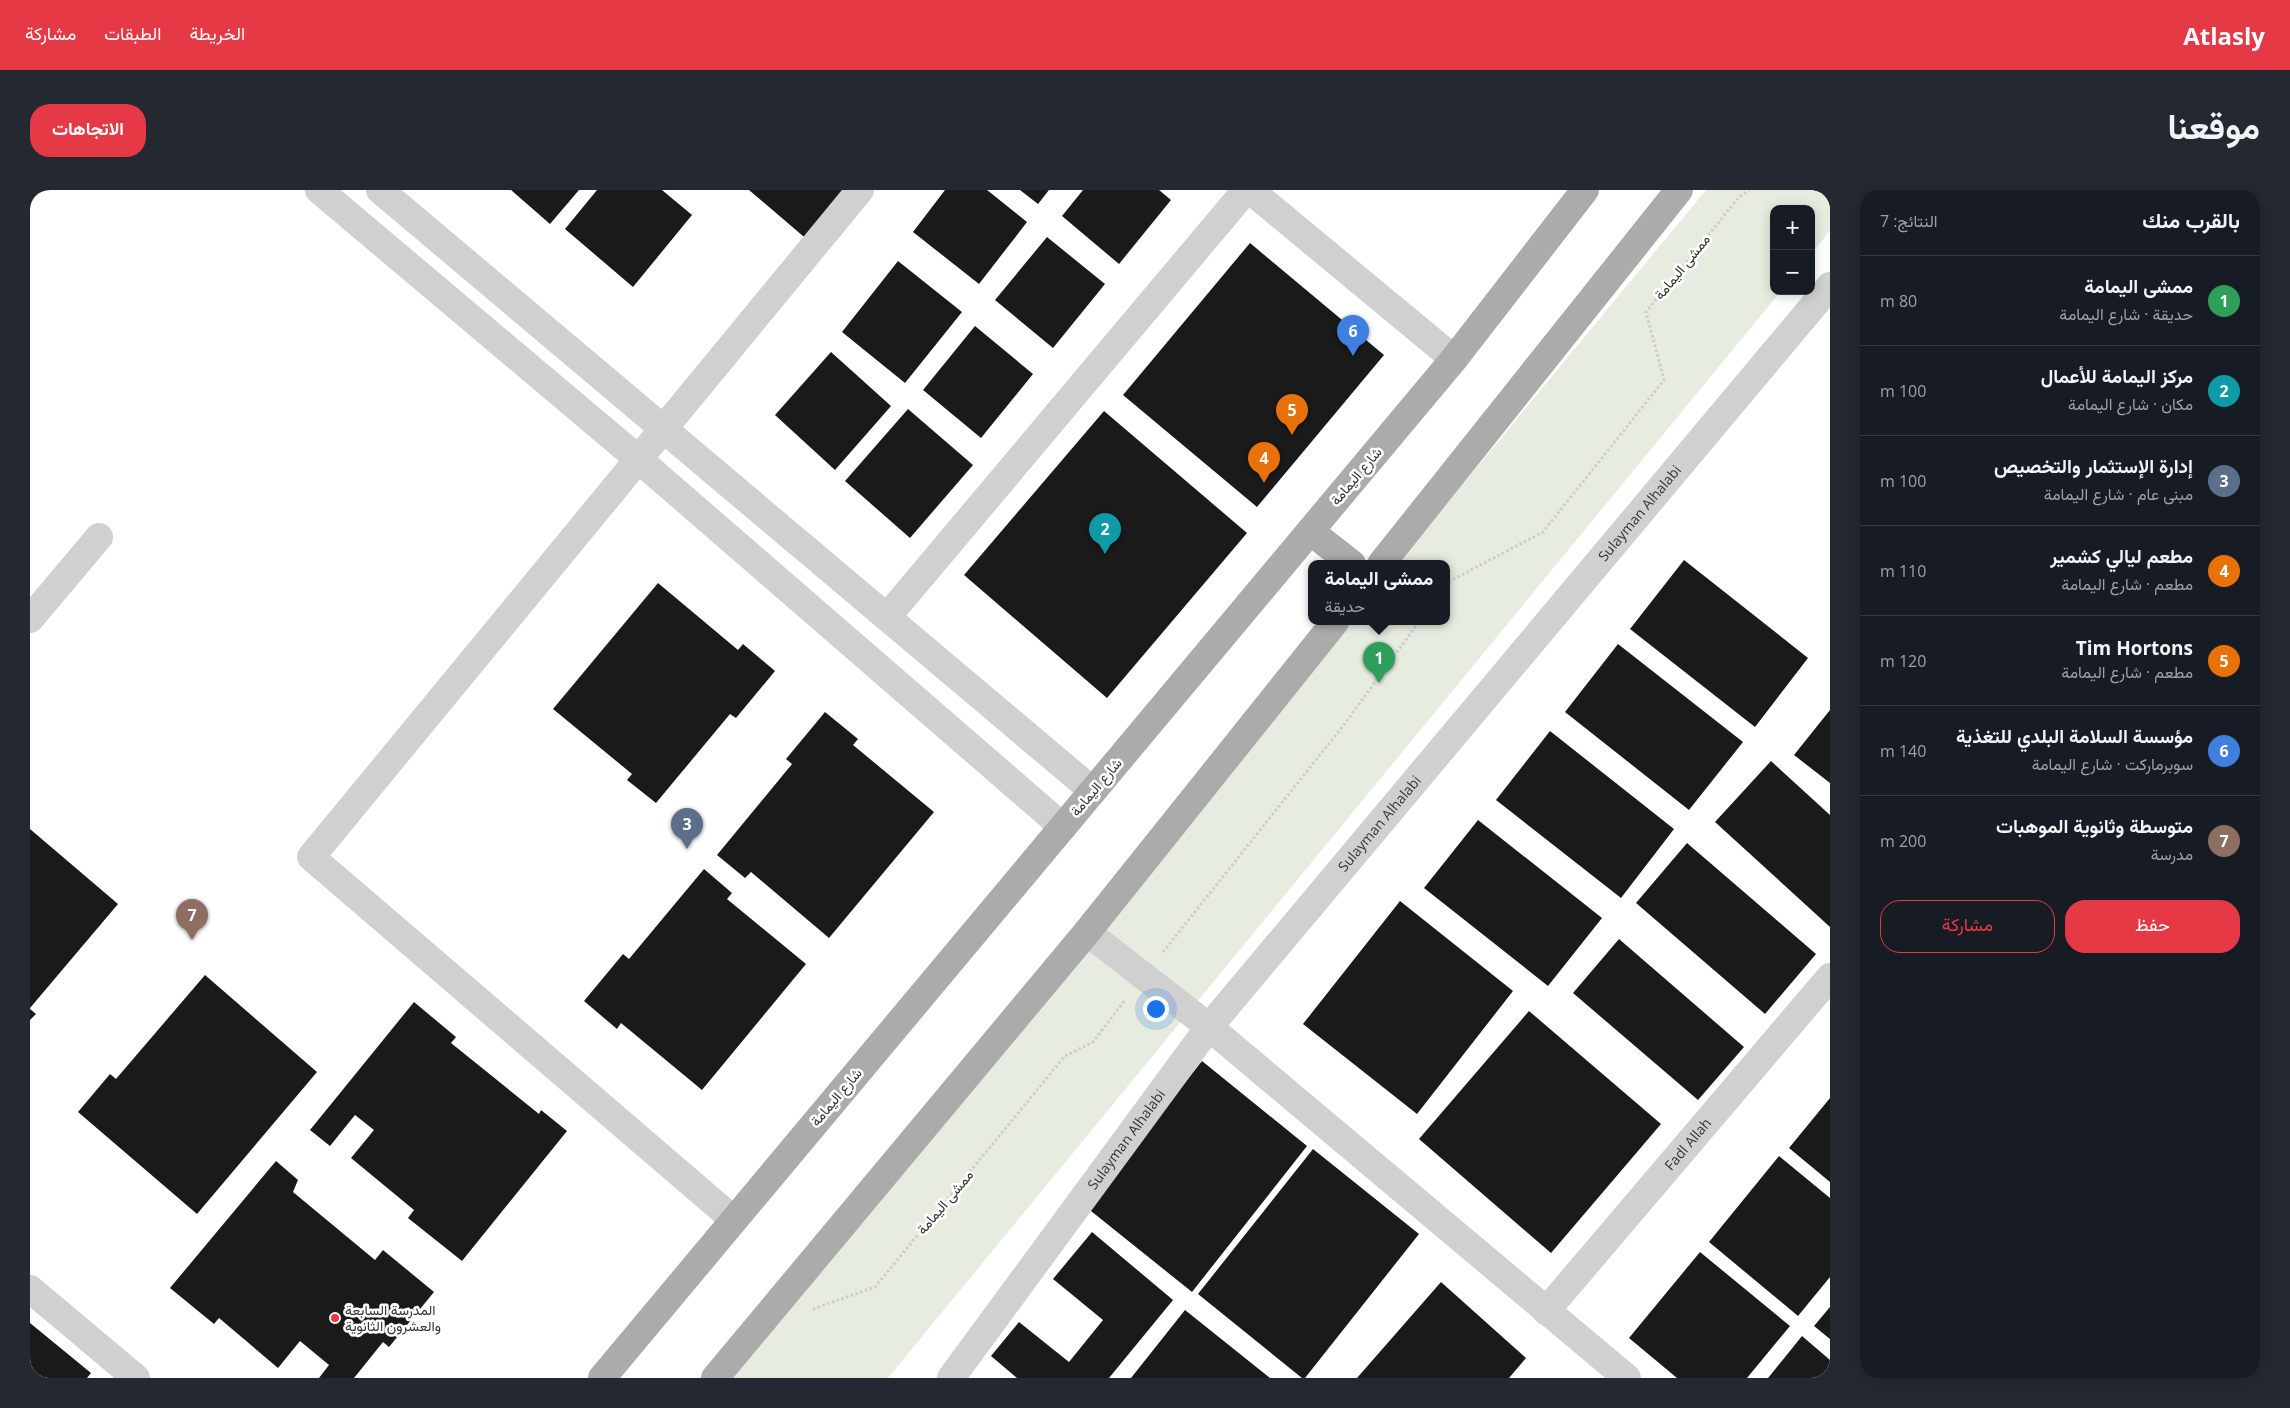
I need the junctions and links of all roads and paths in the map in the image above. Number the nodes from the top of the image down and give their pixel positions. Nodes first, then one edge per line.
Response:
1 (320, 190) edge
2 (380, 190) edge
3 (860, 190) edge
4 (1248, 190) edge
5 (1585, 190) edge
6 (1679, 190) edge
7 (1750, 190) edge
8 (1830, 286) edge
9 (1454, 359) junction
10 (662, 428) junction
11 (637, 458) junction
12 (1310, 531) junction
13 (99, 537) dead end
14 (1347, 560) edge
15 (1384, 560) edge
16 (1450, 581) edge
17 (887, 616) junction
18 (30, 619) edge
19 (1333, 625) edge
20 (1417, 625) edge
21 (1093, 791) junction
22 (1063, 827) junction
23 (1087, 932) junction
24 (1170, 944) dead end
25 (1830, 977) edge
26 (1123, 1004) dead end
27 (1209, 1027) junction
28 (734, 1220) junction
29 (30, 1289) edge
30 (806, 1311) dead end
31 (1546, 1311) junction
32 (136, 1378) edge
33 (602, 1378) edge
34 (715, 1378) edge
35 (951, 1378) edge
36 (1627, 1378) edge

1 - 11 street
2 - 10 street
3 - 10 street
4 - 9 street
4 - 17 street
5 - 9 main road, شارع اليمامة
6 - 15 main road
7 - 16 path, ممشى اليمامة
8 - 27 street, Sulayman Alhalabi
9 - 12 main road, شارع اليمامة
10 - 11 street
10 - 17 street
11 - 22 street
11 - 28 street
12 - 14 main road
12 - 21 main road, شارع اليمامة
13 - 18 street
17 - 21 street
19 - 23 main road
20 - 24 path
21 - 22 main road, شارع اليمامة
22 - 28 main road, شارع اليمامة
23 - 27 street
23 - 34 main road
25 - 31 street, Fadl Allah
26 - 30 path, ممشى اليمامة
27 - 31 street
27 - 35 street, Sulayman Alhalabi
28 - 33 main road, شارع اليمامة
29 - 32 street
31 - 36 street

